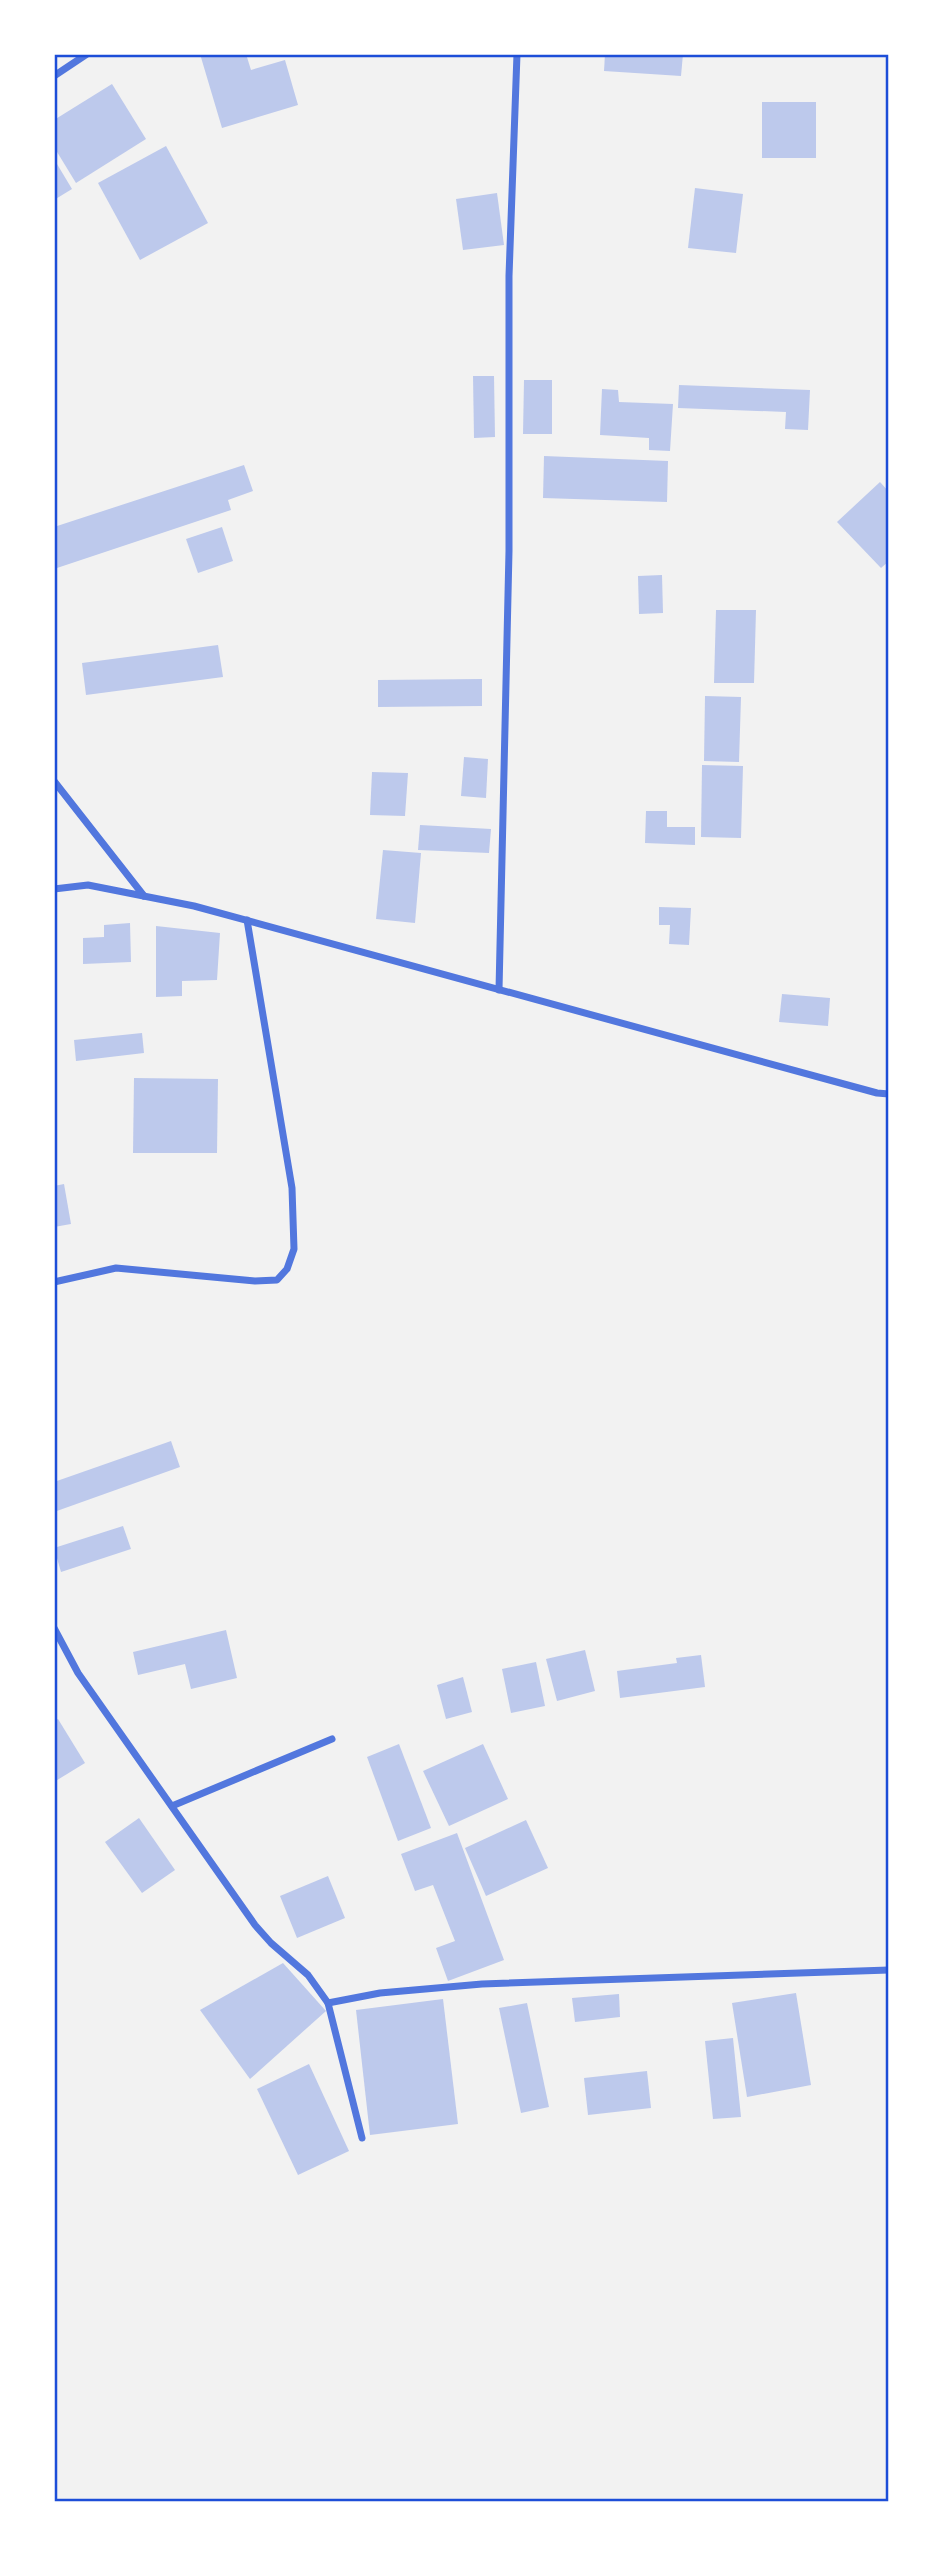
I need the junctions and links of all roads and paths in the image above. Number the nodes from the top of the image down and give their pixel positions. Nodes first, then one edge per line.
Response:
1 (87, 54) edge
2 (517, 54) edge
3 (54, 76) edge
4 (54, 781) edge
5 (54, 888) edge
6 (144, 896) junction
7 (247, 920) junction
8 (499, 990) junction
9 (889, 1094) edge
10 (54, 1282) edge
11 (54, 1628) edge
12 (332, 1739) dead end
13 (172, 1806) junction
14 (889, 1970) edge
15 (328, 2003) junction
16 (362, 2138) dead end

1 - 3 street
2 - 8 street
4 - 6 street
5 - 6 street
6 - 7 street
7 - 8 street
7 - 10 street
8 - 9 street
11 - 13 street
12 - 13 street
13 - 15 street
14 - 15 street
15 - 16 street

